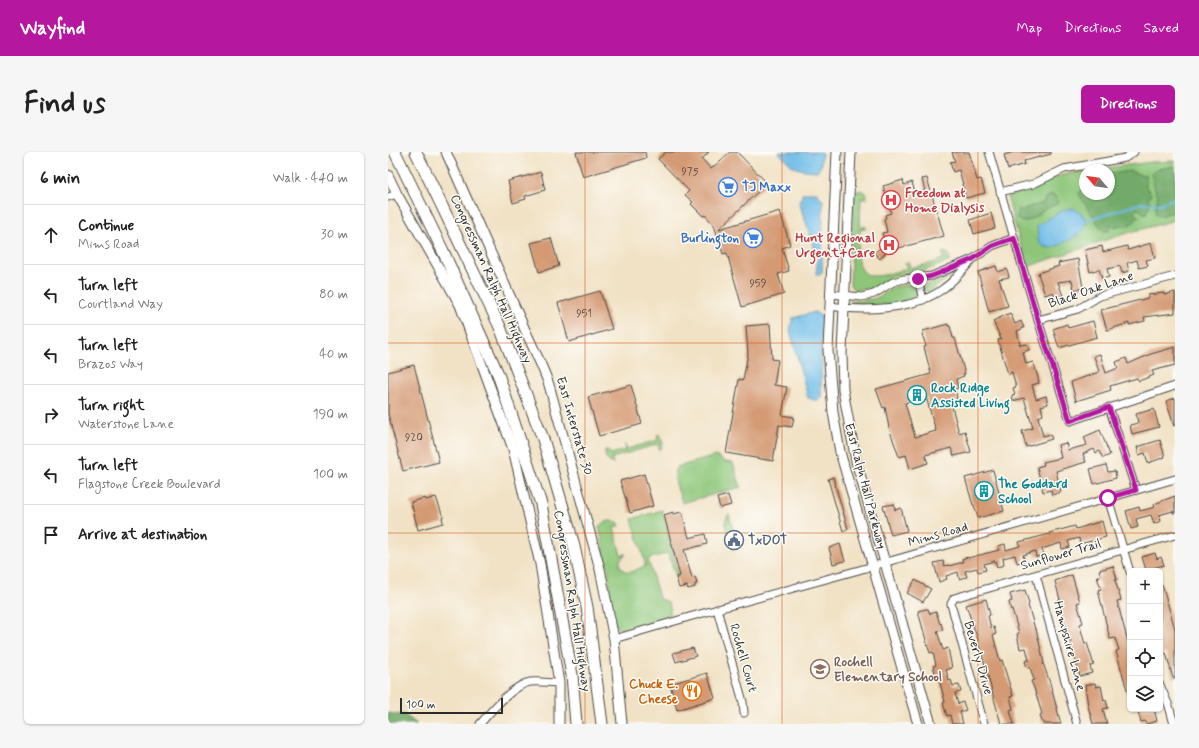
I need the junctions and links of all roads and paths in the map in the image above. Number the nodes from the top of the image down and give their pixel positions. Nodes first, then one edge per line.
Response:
1 (395, 152) edge
2 (416, 152) edge
3 (424, 152) edge
4 (446, 152) edge
5 (837, 152) edge
6 (850, 152) edge
7 (989, 152) edge
8 (1134, 152) edge
9 (388, 175) edge
10 (1000, 192) junction
11 (392, 195) edge
12 (1014, 238) junction
13 (459, 240) junction
14 (973, 259) junction
15 (1175, 276) edge
16 (918, 279) junction
17 (831, 294) junction
18 (844, 296) junction
19 (923, 300) junction
20 (830, 306) junction
21 (844, 308) junction
22 (1038, 320) junction
23 (1175, 386) edge
24 (1109, 407) junction
25 (1175, 479) edge
26 (1136, 490) junction
27 (1108, 498) junction
28 (1175, 535) edge
29 (1123, 550) junction
30 (885, 562) junction
31 (873, 566) junction
32 (1129, 568) edge
33 (1036, 574) junction
34 (954, 598) joint
35 (717, 609) junction
36 (614, 639) junction
37 (566, 640) junction
38 (559, 683) junction
39 (1163, 692) edge
40 (744, 713) dead end
41 (480, 724) edge
42 (559, 724) edge
43 (572, 724) edge
44 (576, 724) edge
45 (602, 724) edge
46 (622, 724) edge
47 (918, 724) edge
48 (931, 724) edge
49 (984, 724) edge
50 (1077, 724) edge
51 (1174, 724) edge

1 - 37 highway, Congressman Ralph Hall Highway
2 - 13 highway, Congressman Ralph Hall Highway
3 - 13 highway
4 - 36 main road, East Interstate 30
5 - 17 main road, East Ralph Hall Parkway
6 - 18 main road, East Ralph Hall Parkway
7 - 10 street
8 - 10 street
9 - 11 main road
10 - 12 street
11 - 38 main road
12 - 14 street
12 - 22 street
13 - 45 highway, Congressman Ralph Hall Highway
14 - 16 street
14 - 19 street
15 - 22 street, Black Oak Lane
16 - 18 street
16 - 19 street
17 - 18 street
17 - 20 main road, East Ralph Hall Parkway
18 - 21 main road, East Ralph Hall Parkway
19 - 21 street
20 - 21 street
20 - 31 main road, East Ralph Hall Parkway
21 - 30 main road, East Ralph Hall Parkway
22 - 24 street
23 - 24 street
24 - 26 street
25 - 26 street, Mims Road
26 - 27 street, Mims Road
27 - 29 street
27 - 30 street, Mims Road
28 - 29 street, Sunflower Trail
29 - 32 street
29 - 33 street, Sunflower Trail
30 - 31 street, Mims Road
30 - 48 main road, East Ralph Hall Parkway
31 - 35 street, Mims Road
31 - 47 main road, East Ralph Hall Parkway
33 - 34 street, Sunflower Trail
33 - 50 street, Hampshire Lane
34 - 49 street, Beverly Drive
35 - 36 street, Mims Road
35 - 40 street, Rochell Court
36 - 46 main road, East Interstate 30
37 - 43 highway
37 - 44 highway, Congressman Ralph Hall Highway
38 - 41 street
38 - 42 main road
39 - 51 street

